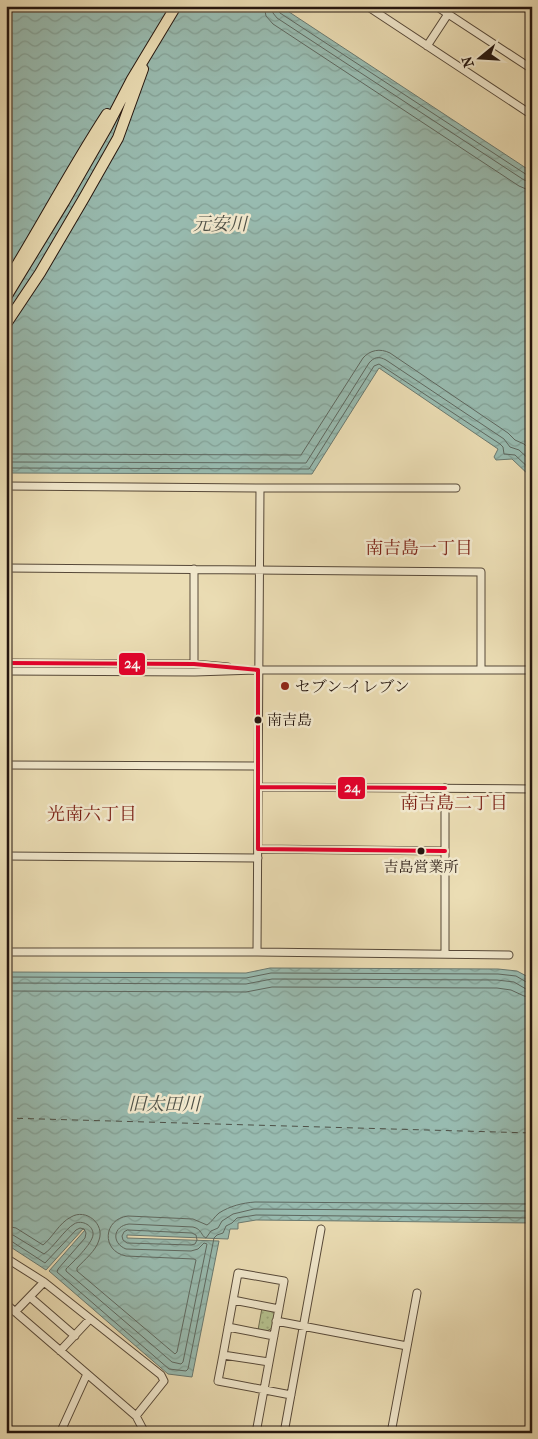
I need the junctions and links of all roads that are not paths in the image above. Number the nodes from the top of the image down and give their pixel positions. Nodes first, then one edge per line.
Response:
1 (167, 6) edge
2 (176, 6) edge
3 (183, 6) edge
4 (367, 6) edge
5 (436, 6) edge
6 (448, 14) junction
7 (427, 46) junction
8 (141, 67) junction
9 (532, 69) edge
10 (532, 115) edge
11 (6, 283) edge
12 (6, 297) edge
13 (6, 324) edge
14 (6, 486) edge
15 (260, 488) junction
16 (456, 488) dead end
17 (6, 568) edge
18 (194, 569) junction
19 (259, 571) junction
20 (6, 663) edge
21 (194, 664) junction
22 (258, 670) junction
23 (480, 670) junction
24 (532, 670) edge
25 (6, 672) edge
26 (6, 765) edge
27 (258, 766) junction
28 (258, 787) junction
29 (445, 788) junction
30 (532, 788) edge
31 (258, 849) junction
32 (444, 851) junction
33 (6, 856) edge
34 (258, 858) junction
35 (6, 952) edge
36 (257, 952) junction
37 (445, 954) junction
38 (509, 955) dead end
39 (321, 1229) dead end
40 (6, 1258) edge
41 (44, 1282) junction
42 (417, 1293) dead end
43 (30, 1297) junction
44 (233, 1300) junction
45 (6, 1304) edge
46 (279, 1309) junction
47 (16, 1312) junction
48 (90, 1319) junction
49 (276, 1321) junction
50 (304, 1326) junction
51 (228, 1327) junction
52 (75, 1336) junction
53 (274, 1336) junction
54 (407, 1346) junction
55 (60, 1351) junction
56 (223, 1355) junction
57 (269, 1362) junction
58 (87, 1374) junction
59 (264, 1390) junction
60 (291, 1395) junction
61 (136, 1416) junction
62 (61, 1431) dead end
63 (145, 1433) edge
64 (256, 1433) edge
65 (284, 1433) edge
66 (391, 1433) edge

1 - 8 highway
2 - 8 highway
3 - 8 highway
4 - 7 street
5 - 6 street
6 - 7 street
6 - 9 street
7 - 10 street
8 - 11 highway
8 - 12 highway
8 - 13 highway
14 - 15 street
15 - 16 street
15 - 19 street
17 - 18 street
18 - 19 street
18 - 21 street
19 - 22 street
19 - 23 street
20 - 21 street
21 - 22 street
22 - 23 street
22 - 25 street
22 - 27 street
23 - 24 street
26 - 27 street
27 - 28 street
28 - 29 street
28 - 31 street
29 - 30 street
29 - 32 street
31 - 32 street
31 - 34 street
32 - 37 street
33 - 34 street
34 - 36 street
35 - 36 street
36 - 37 street
37 - 38 street
39 - 50 street
40 - 41 street
41 - 43 street
41 - 48 street
42 - 54 street
43 - 47 street
43 - 52 street
44 - 46 street
44 - 46 street
44 - 51 street
45 - 47 street
46 - 49 street
47 - 55 street
48 - 52 street
48 - 61 street
49 - 50 street
49 - 53 street
50 - 54 street
50 - 60 street
51 - 53 street
51 - 56 street
52 - 55 street
53 - 57 street
54 - 66 street
55 - 58 street
56 - 57 street
56 - 59 street
57 - 59 street
58 - 61 street
58 - 62 street
59 - 60 street
59 - 64 street
60 - 65 street
61 - 63 street

